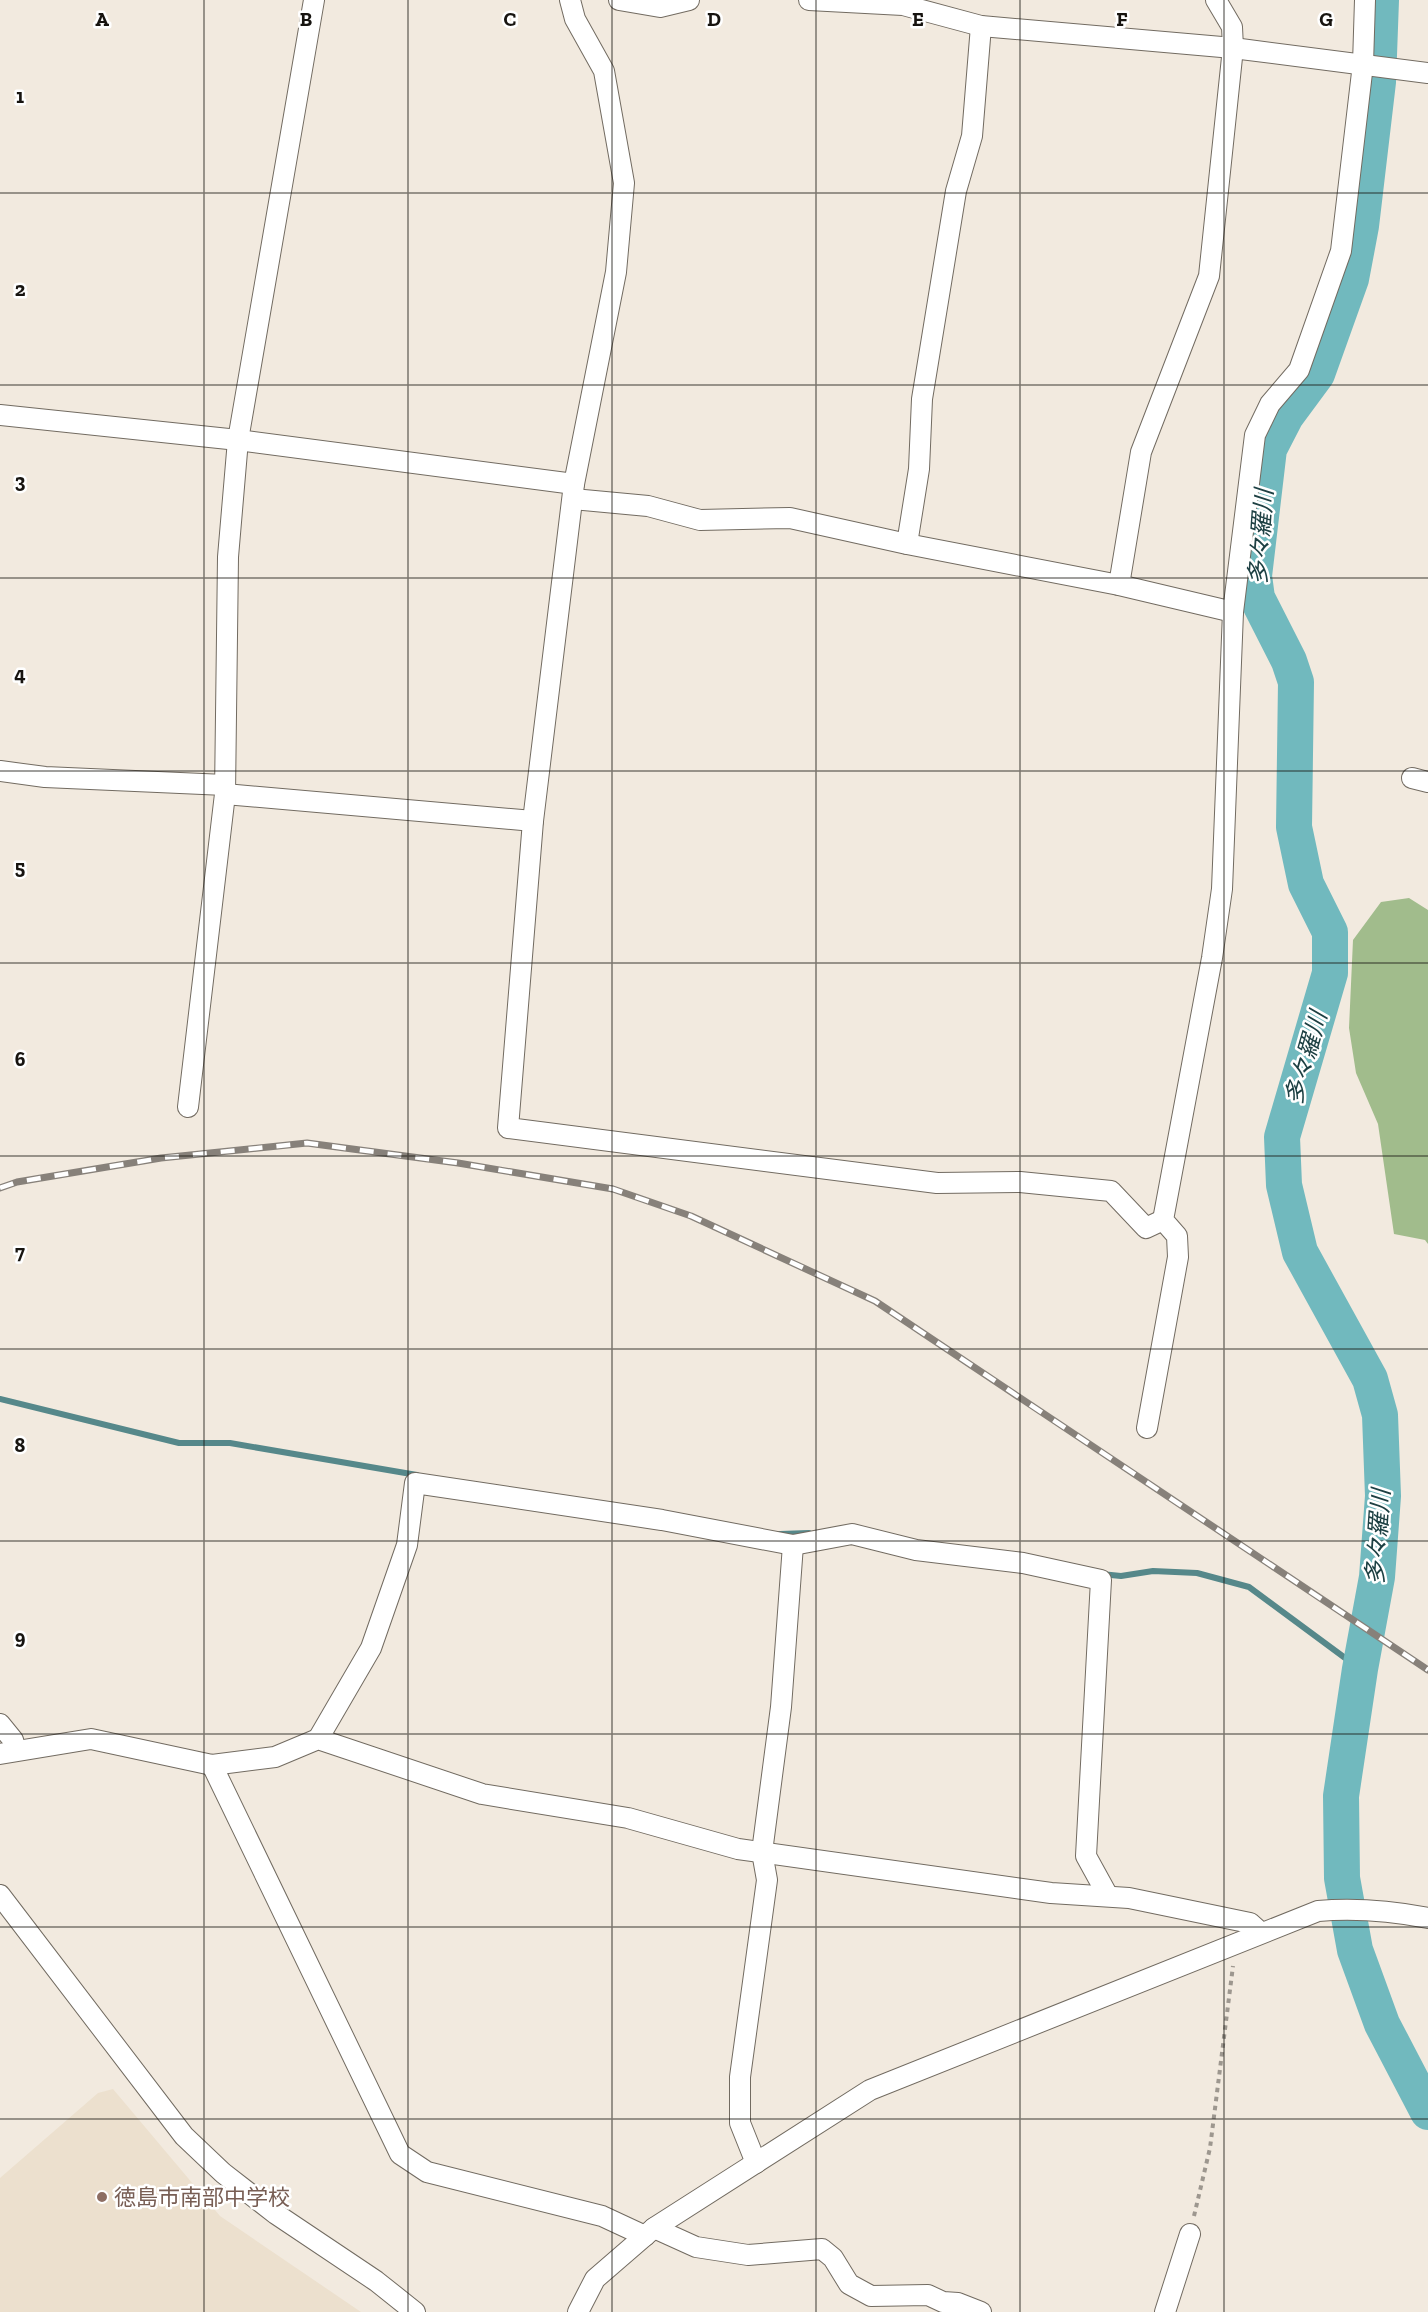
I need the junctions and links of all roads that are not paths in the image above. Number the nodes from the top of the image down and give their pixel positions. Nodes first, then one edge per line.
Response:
1 (314, 0) edge
2 (570, 0) edge
3 (622, 0) edge
4 (689, 0) edge
5 (809, 0) edge
6 (1215, 0) edge
7 (1365, 0) edge
8 (981, 26) junction
9 (1233, 48) junction
10 (1366, 64) junction
11 (1428, 73) edge
12 (0, 415) edge
13 (238, 440) junction
14 (574, 492) junction
15 (907, 544) junction
16 (1119, 585) junction
17 (1233, 612) junction
18 (0, 771) edge
19 (225, 790) junction
20 (533, 821) junction
21 (188, 1107) dead end
22 (1163, 1220) junction
23 (1147, 1428) dead end
24 (793, 1545) junction
25 (0, 1724) edge
26 (318, 1739) junction
27 (8, 1752) edge
28 (212, 1765) junction
29 (762, 1852) junction
30 (0, 1895) edge
31 (1108, 1896) junction
32 (1428, 1918) edge
33 (1260, 1932) junction
34 (756, 2163) junction
35 (650, 2232) junction
36 (1190, 2234) road end
37 (415, 2312) edge
38 (578, 2312) edge
39 (981, 2312) edge
40 (1165, 2312) edge

1 - 13 street
2 - 14 street
3 - 4 street
5 - 8 street
6 - 9 street
7 - 10 street
8 - 9 street
8 - 15 street
9 - 10 street
9 - 16 street
10 - 11 street
10 - 17 street
12 - 13 street
13 - 14 street
13 - 19 street
14 - 15 street
14 - 20 street
15 - 16 street
16 - 17 street
17 - 22 street
18 - 19 street
19 - 20 street
19 - 21 street
20 - 22 street
22 - 23 street
24 - 26 street
24 - 29 street
24 - 31 street
25 - 27 street
26 - 28 street
26 - 29 street
27 - 28 street
28 - 35 street
29 - 31 street
29 - 34 street
30 - 37 street
31 - 33 street
32 - 33 street
33 - 34 street
34 - 35 street
35 - 38 street
35 - 39 street
36 - 40 street

